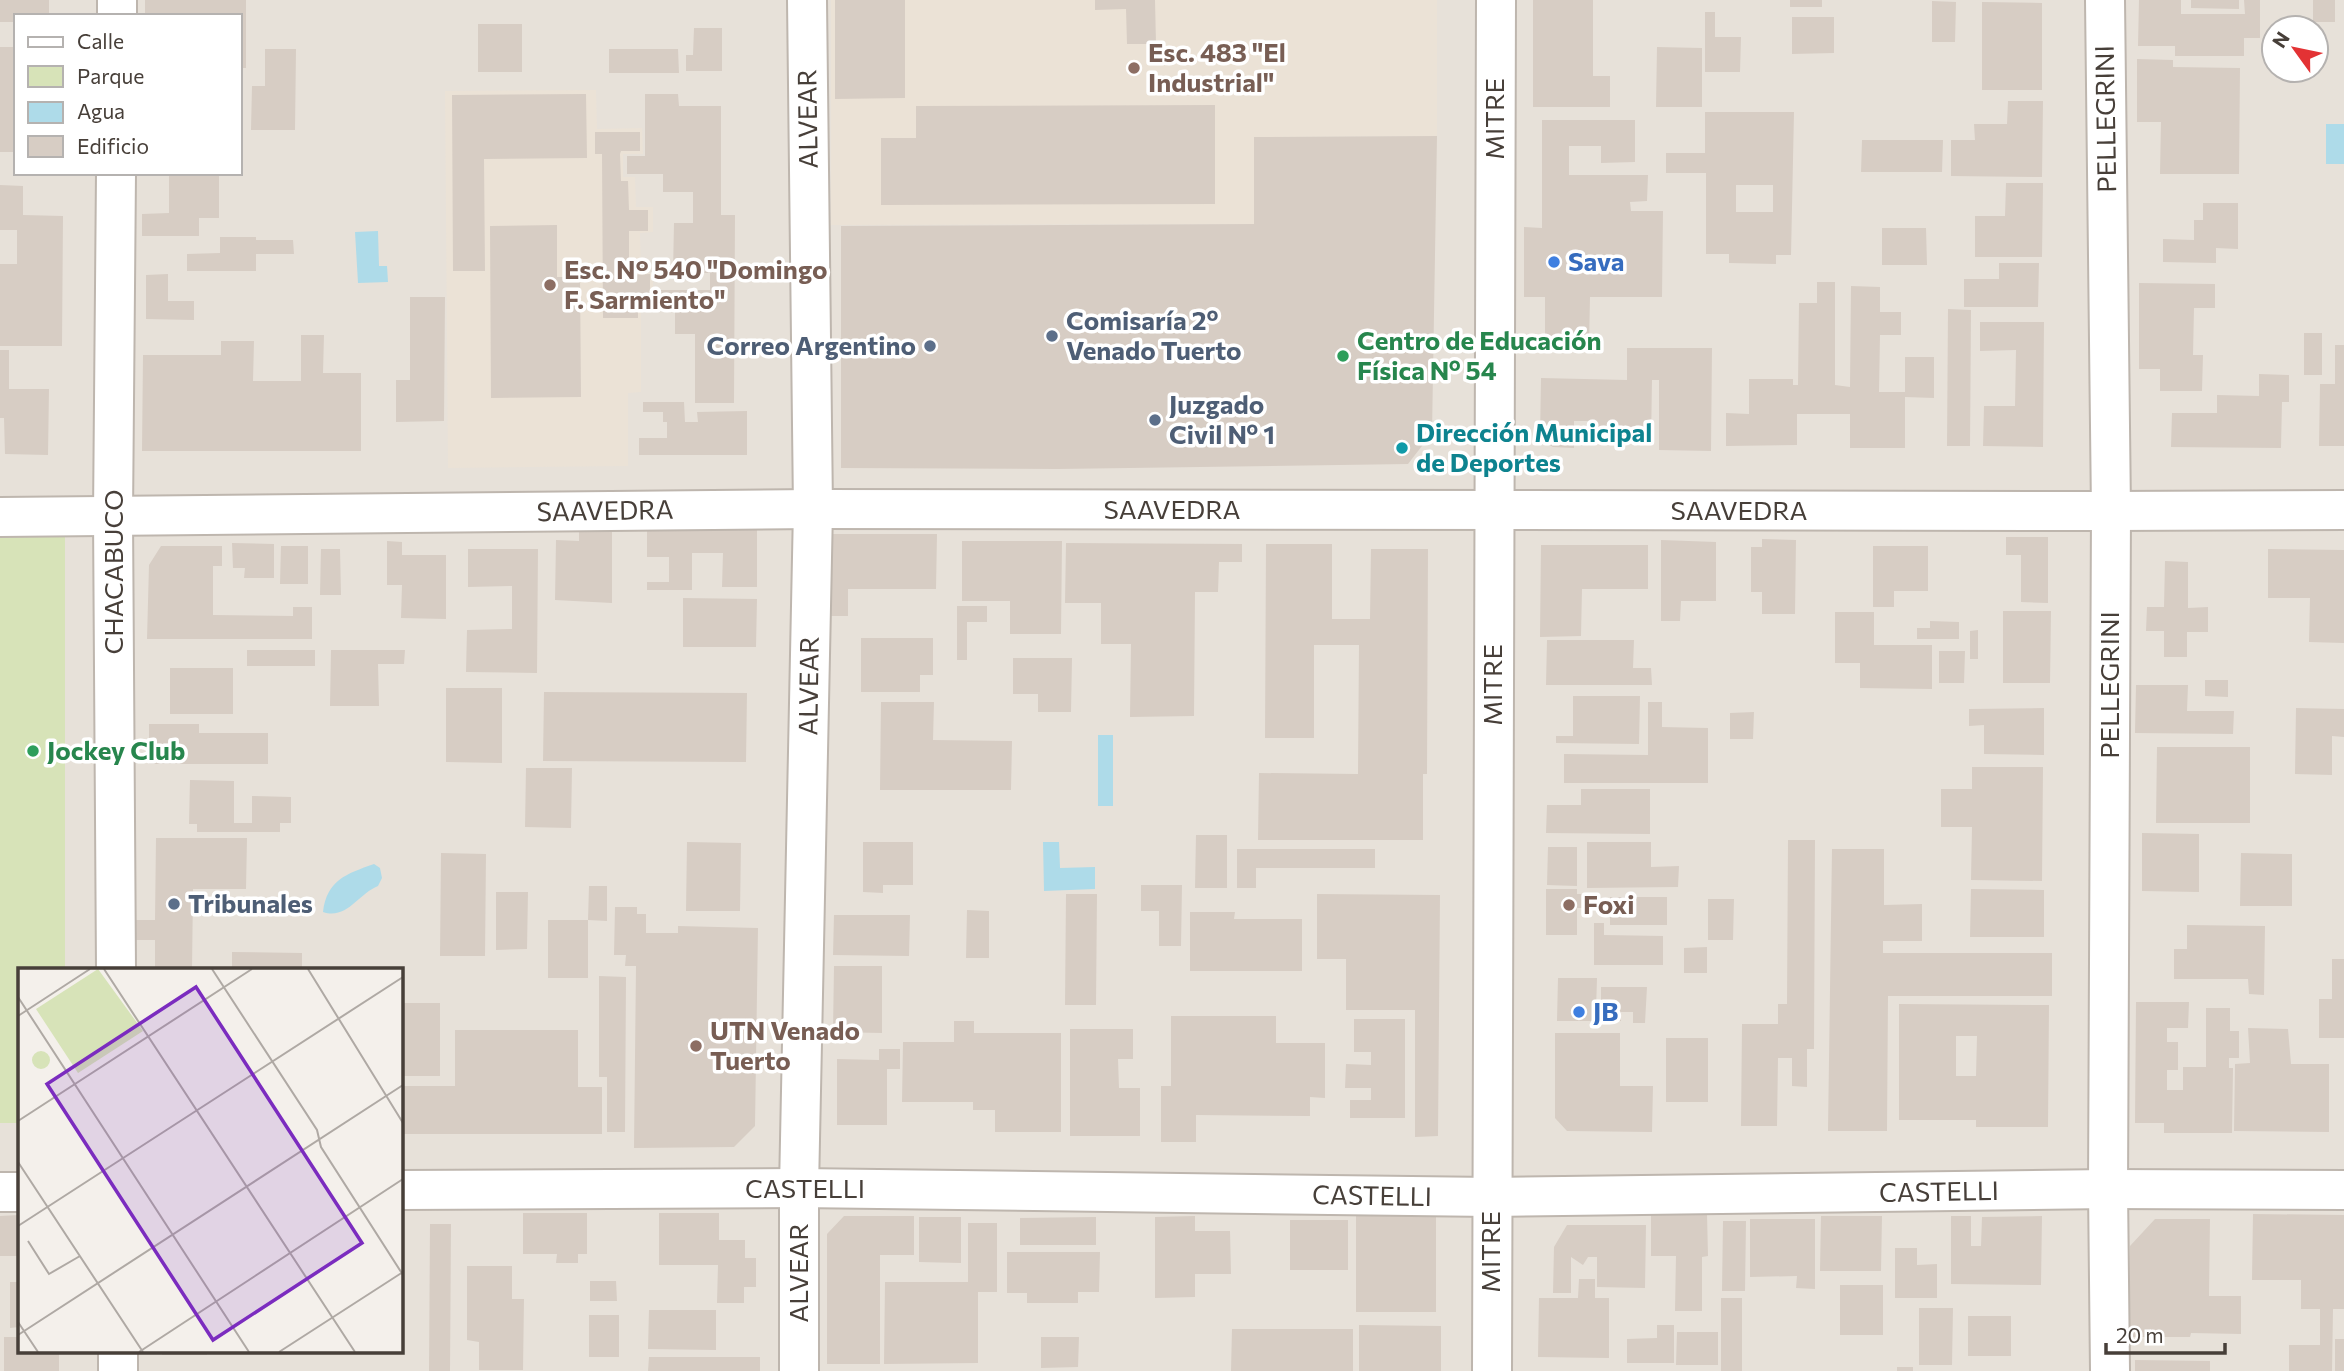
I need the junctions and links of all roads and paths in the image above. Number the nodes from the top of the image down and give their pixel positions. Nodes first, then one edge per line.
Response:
1 (807, 0) edge
2 (1496, 0) edge
3 (2105, 0) edge
4 (116, 175) edge
5 (813, 509) junction
6 (2344, 510) edge
7 (1493, 511) junction
8 (2111, 512) junction
9 (113, 516) junction
10 (0, 517) edge
11 (116, 968) edge
12 (799, 1188) junction
13 (2108, 1189) junction
14 (402, 1190) edge
15 (2344, 1190) edge
16 (0, 1192) edge
17 (18, 1192) edge
18 (1491, 1197) junction
19 (799, 1371) edge
20 (1492, 1371) edge
21 (2110, 1371) edge

1 - 5 street, ALVEAR
2 - 7 street, MITRE
3 - 8 street, PELLEGRINI
4 - 9 street, CHACABUCO
5 - 7 street, SAAVEDRA
5 - 9 street, SAAVEDRA
5 - 12 street, ALVEAR
6 - 8 street, SAAVEDRA
7 - 8 street, SAAVEDRA
7 - 18 street, MITRE
8 - 13 street, PELLEGRINI
9 - 10 street, SAAVEDRA
9 - 11 street, CHACABUCO
12 - 14 street, CASTELLI
12 - 18 street, CASTELLI
12 - 19 street, ALVEAR
13 - 15 street, CASTELLI
13 - 18 street, CASTELLI
13 - 21 street, PELLEGRINI
16 - 17 street
18 - 20 street, MITRE

